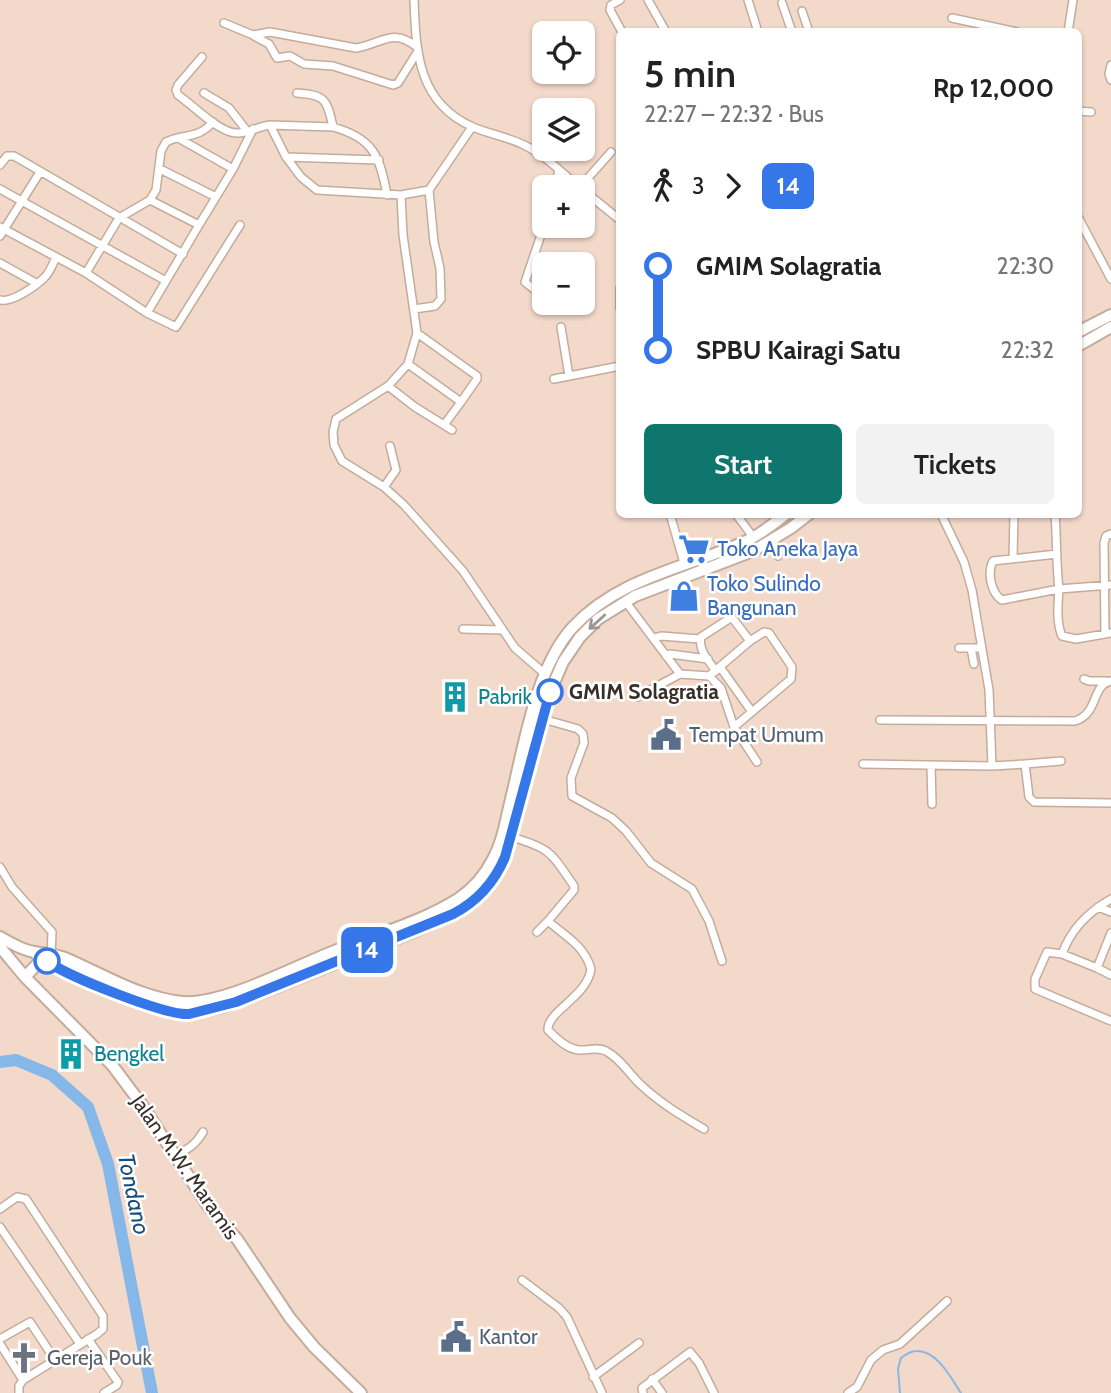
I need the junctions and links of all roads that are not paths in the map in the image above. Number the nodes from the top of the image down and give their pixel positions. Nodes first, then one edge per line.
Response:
1 (414, 0) edge
2 (620, 0) edge
3 (648, 0) edge
4 (748, 0) edge
5 (1073, 0) edge
6 (782, 3) dead end
7 (802, 11) dead end
8 (952, 18) dead end
9 (224, 23) dead end
10 (620, 28) edge
11 (664, 28) edge
12 (757, 28) edge
13 (791, 28) edge
14 (808, 28) edge
15 (998, 28) edge
16 (1069, 28) edge
17 (253, 35) junction
18 (418, 50) junction
19 (202, 57) dead end
20 (1111, 65) edge
21 (1111, 80) edge
22 (204, 93) dead end
23 (297, 93) dead end
24 (1082, 111) edge
25 (1091, 112) dead end
26 (213, 122) junction
27 (271, 125) junction
28 (333, 127) junction
29 (472, 127) junction
30 (250, 130) junction
31 (180, 139) junction
32 (611, 152) dead end
33 (286, 157) junction
34 (379, 160) junction
35 (0, 164) edge
36 (160, 169) junction
37 (233, 169) junction
38 (559, 171) junction
39 (40, 172) junction
40 (558, 175) edge
41 (564, 175) edge
42 (592, 175) edge
43 (0, 189) edge
44 (429, 190) junction
45 (387, 195) junction
46 (401, 195) junction
47 (216, 197) junction
48 (595, 199) edge
49 (150, 200) junction
50 (21, 202) junction
51 (616, 217) edge
52 (119, 218) junction
53 (199, 225) junction
54 (240, 225) dead end
55 (1082, 225) edge
56 (1, 231) edge
57 (101, 245) junction
58 (183, 254) junction
59 (56, 257) junction
60 (532, 261) edge
61 (0, 263) edge
62 (86, 273) junction
63 (1111, 279) edge
64 (166, 281) junction
65 (36, 283) junction
66 (532, 288) edge
67 (0, 300) edge
68 (414, 309) junction
69 (147, 313) junction
70 (1111, 315) edge
71 (561, 327) dead end
72 (1111, 327) edge
73 (1082, 330) edge
74 (418, 333) junction
75 (1082, 344) edge
76 (408, 364) junction
77 (616, 367) edge
78 (569, 376) junction
79 (554, 379) dead end
80 (388, 386) junction
81 (461, 402) junction
82 (444, 425) junction
83 (452, 430) dead end
84 (390, 446) dead end
85 (384, 486) junction
86 (671, 518) edge
87 (739, 518) edge
88 (780, 518) edge
89 (803, 518) edge
90 (943, 518) edge
91 (1014, 518) edge
92 (1055, 518) edge
93 (1111, 534) edge
94 (753, 537) junction
95 (771, 541) junction
96 (1057, 554) junction
97 (778, 556) dead end
98 (1013, 558) junction
99 (684, 563) junction
100 (1107, 585) edge
101 (1059, 589) junction
102 (625, 601) junction
103 (463, 629) dead end
104 (502, 629) junction
105 (1108, 634) edge
106 (654, 639) junction
107 (700, 639) junction
108 (750, 641) junction
109 (959, 648) dead end
110 (971, 648) junction
111 (982, 648) junction
112 (666, 656) junction
113 (708, 659) junction
114 (974, 664) dead end
115 (715, 672) junction
116 (545, 674) junction
117 (680, 674) junction
118 (1084, 679) dead end
119 (1109, 681) edge
120 (637, 697) dead end
121 (752, 712) junction
122 (543, 719) junction
123 (880, 720) dead end
124 (991, 720) junction
125 (734, 727) junction
126 (1061, 761) dead end
127 (757, 762) dead end
128 (863, 764) dead end
129 (1025, 764) junction
130 (931, 766) junction
131 (992, 766) junction
132 (1111, 803) edge
133 (932, 804) dead end
134 (512, 837) junction
135 (0, 867) edge
136 (1111, 899) edge
137 (1098, 907) junction
138 (1111, 912) edge
139 (548, 921) junction
140 (537, 932) dead end
141 (1111, 933) edge
142 (0, 937) edge
143 (0, 947) edge
144 (42, 954) junction
145 (1062, 954) junction
146 (722, 961) dead end
147 (1097, 968) junction
148 (1111, 975) edge
149 (25, 977) junction
150 (275, 982) junction
151 (1111, 1021) edge
152 (704, 1129) dead end
153 (203, 1132) dead end
154 (175, 1155) junction
155 (0, 1209) edge
156 (0, 1227) edge
157 (522, 1280) dead end
158 (947, 1301) dead end
159 (84, 1341) junction
160 (0, 1342) edge
161 (639, 1343) dead end
162 (55, 1360) junction
163 (593, 1377) junction
164 (652, 1379) junction
165 (23, 1380) junction
166 (19, 1393) edge
167 (104, 1393) edge
168 (362, 1393) edge
169 (602, 1393) edge
170 (643, 1393) edge
171 (662, 1393) edge
172 (715, 1393) edge
173 (848, 1393) edge

1 - 18 street
2 - 10 street
3 - 11 street
4 - 12 street
5 - 16 street
6 - 13 street
7 - 14 street
8 - 15 street
9 - 17 street
17 - 18 street
17 - 18 street
18 - 29 street
19 - 26 street
20 - 21 street
22 - 30 street
23 - 28 street
24 - 25 street
26 - 30 street
26 - 31 street
27 - 28 street
27 - 30 street
27 - 33 street
28 - 34 street
29 - 38 street
29 - 44 street
30 - 37 street
31 - 36 street
31 - 37 street
32 - 42 street
33 - 34 street
33 - 45 street
34 - 45 street
35 - 39 street
36 - 47 street
36 - 49 street
37 - 47 street
38 - 40 street
38 - 41 street
39 - 50 street
39 - 52 street
43 - 50 street
44 - 46 street
44 - 68 street
45 - 46 street
46 - 68 street
47 - 53 street
48 - 51 street
49 - 52 street
49 - 53 street
50 - 56 street
50 - 57 street
52 - 57 street
52 - 58 street
53 - 58 street
54 - 69 street
55 - 63 street
56 - 59 street
57 - 62 street
57 - 64 street
58 - 64 street
59 - 62 street
59 - 65 street
60 - 66 street
61 - 65 street
62 - 69 street
64 - 69 street
65 - 67 street
68 - 74 street
70 - 73 highway
71 - 78 street
72 - 75 highway
74 - 76 street
74 - 81 street
76 - 80 street
76 - 81 street
77 - 78 street
78 - 79 street
80 - 82 street
80 - 85 street
81 - 82 street
82 - 83 street
84 - 85 street
85 - 104 street
86 - 99 street
87 - 94 street
88 - 94 highway
89 - 95 highway
90 - 111 street
91 - 98 street
92 - 96 street
93 - 100 street
94 - 99 highway
95 - 97 street
95 - 102 highway
96 - 98 street
96 - 101 street
98 - 101 street
99 - 116 highway
100 - 101 street
100 - 105 street
101 - 105 street
102 - 106 street
102 -> 122 highway
103 - 104 street
104 - 116 street
106 - 107 street
106 - 112 street
107 - 108 street
107 - 113 street
108 - 115 street
108 - 121 street
109 - 110 street
110 - 111 street
110 - 114 street
111 - 124 street
112 - 113 street
112 - 117 street
113 - 115 street
115 - 117 street
115 - 121 street
115 - 125 street
116 - 150 highway
117 - 120 street
118 - 119 street
119 - 124 street
121 - 125 street
122 - 134 highway
122 - 146 street
123 - 124 street
124 - 131 street
125 - 127 street
126 - 129 street
128 - 130 street
129 - 131 street
129 - 132 street
130 - 131 street
130 - 133 street
134 - 139 street
134 - 150 highway
135 - 144 street
136 - 137 street
137 - 138 street
137 - 145 street
139 - 140 street
139 - 152 street
141 - 147 street
142 - 144 highway
143 - 149 highway, Jalan M.W. Maramis
144 - 149 highway
144 - 150 highway
144 - 150 highway
145 - 147 street
145 - 151 street
147 - 148 street
149 - 154 highway, Jalan M.W. Maramis
153 - 154 street
154 - 168 highway, Jalan M.W. Maramis
155 - 159 street
156 - 159 street
157 - 163 street
158 - 173 street
159 - 162 street
159 - 167 street
160 - 162 street
160 - 165 street
161 - 163 street
162 - 165 street
163 - 169 street
164 - 170 street
164 - 171 street
164 - 172 street
165 - 166 street

